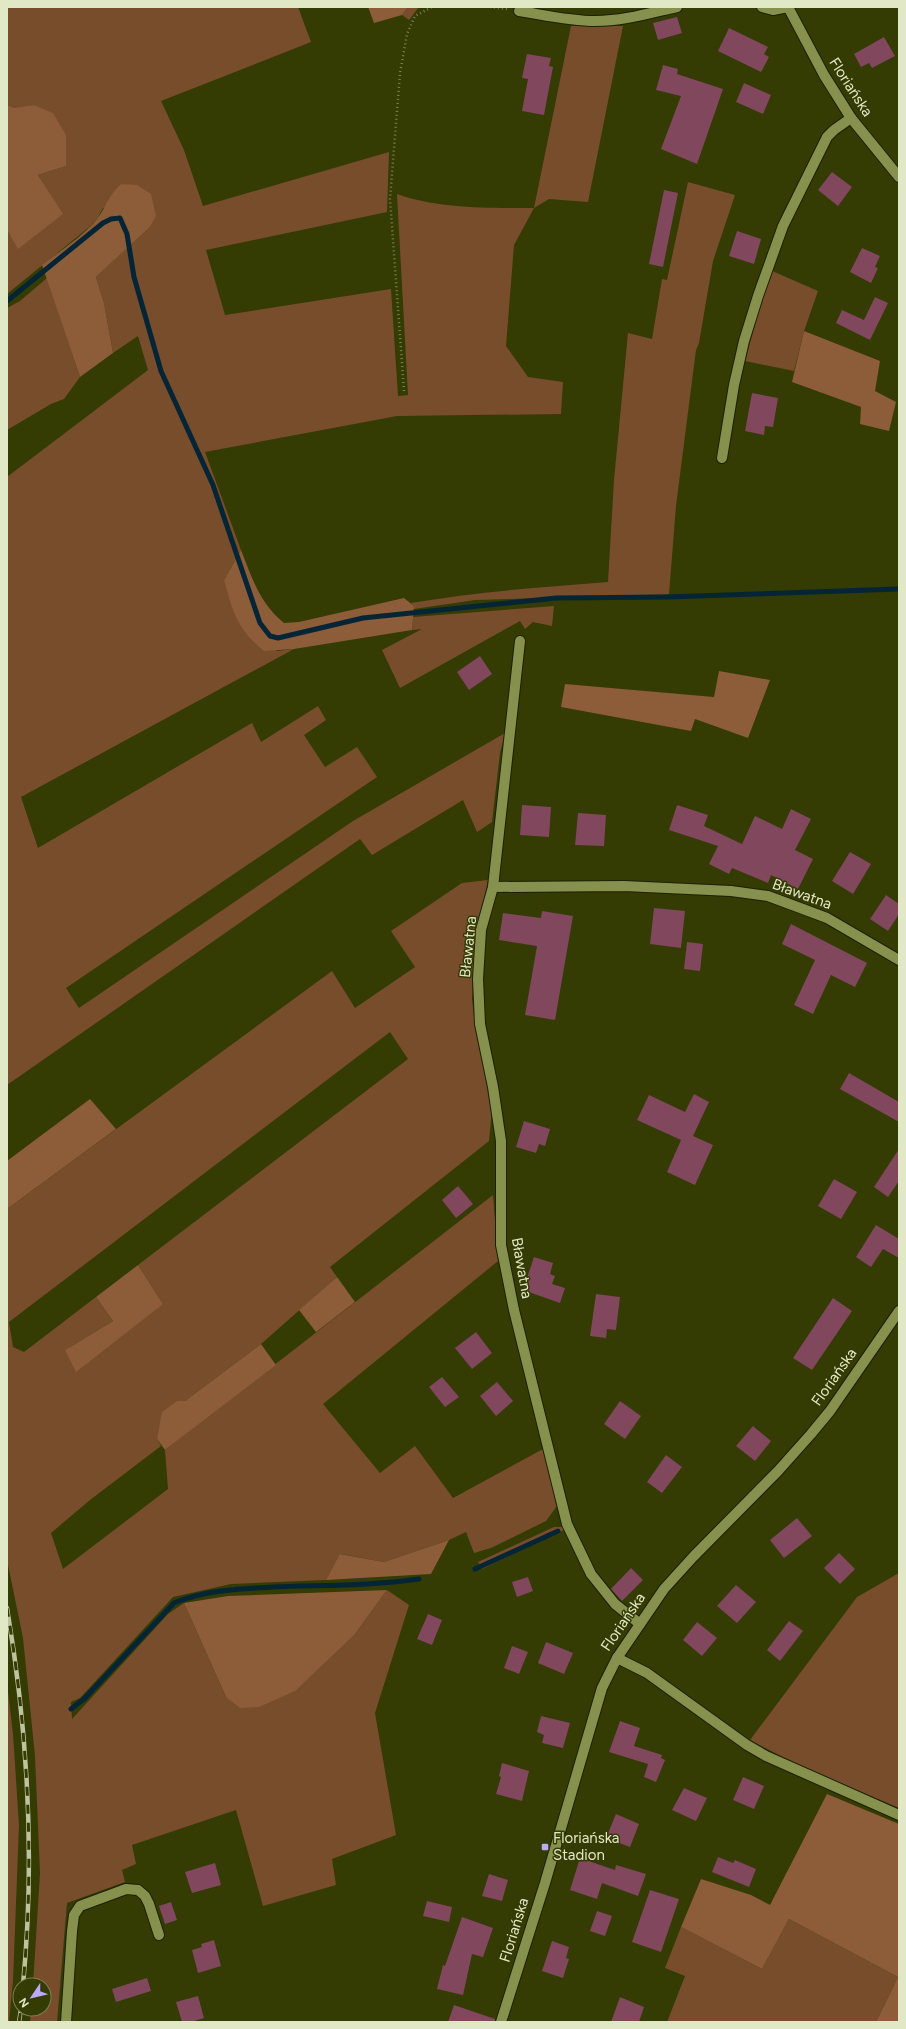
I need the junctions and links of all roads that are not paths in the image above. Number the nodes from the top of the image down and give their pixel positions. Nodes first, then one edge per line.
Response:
1 (677, 7) edge
2 (762, 7) edge
3 (788, 7) edge
4 (520, 11) dead end
5 (851, 118) junction
6 (899, 177) edge
7 (722, 458) dead end
8 (520, 641) dead end
9 (493, 887) junction
10 (899, 960) edge
11 (899, 1310) edge
12 (640, 1624) junction
13 (617, 1658) junction
14 (899, 1815) edge
15 (159, 1935) dead end
16 (66, 2022) edge
17 (501, 2022) edge

1 - 4 street
2 - 3 street
3 - 5 street, Floriańska
5 - 6 street, Floriańska
5 - 7 street
8 - 9 street, Bławatna
9 - 10 street, Bławatna
9 - 12 street, Bławatna
11 - 12 street, Floriańska
12 - 13 street, Floriańska
13 - 14 street
13 - 17 street, Floriańska
15 - 16 street

